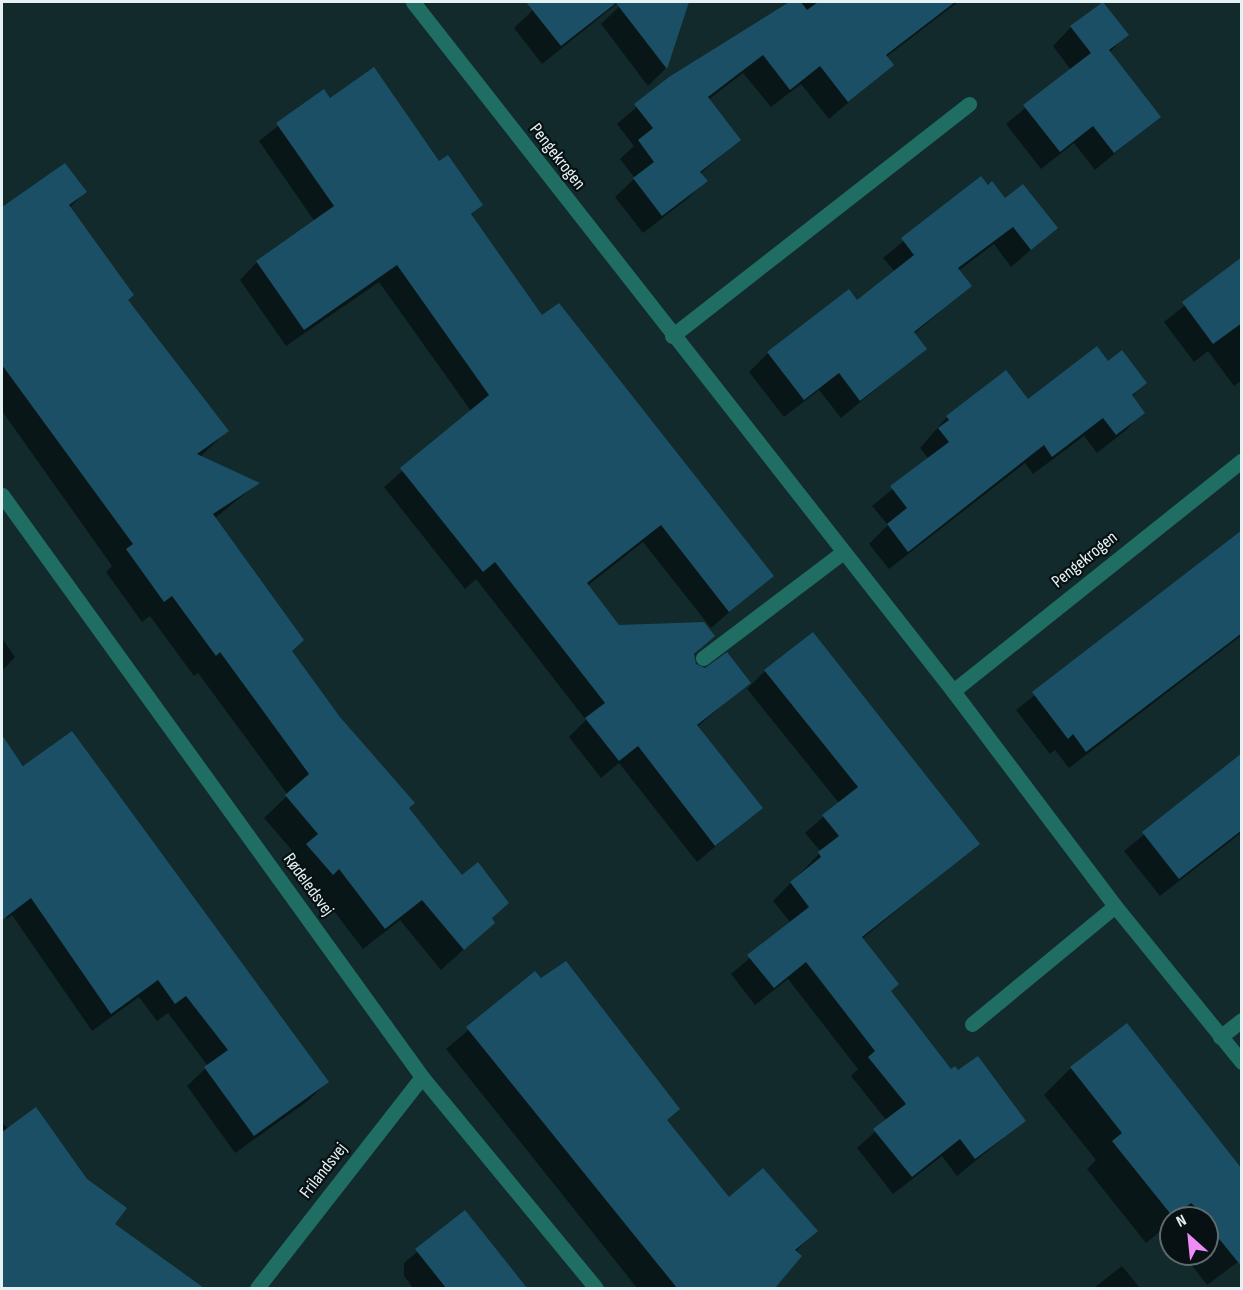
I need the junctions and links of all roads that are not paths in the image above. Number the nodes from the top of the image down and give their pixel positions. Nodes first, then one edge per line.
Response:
1 (413, 2) edge
2 (969, 104) dead end
3 (672, 336) junction
4 (1242, 460) edge
5 (2, 495) edge
6 (843, 552) junction
7 (703, 658) dead end
8 (953, 691) junction
9 (1115, 906) junction
10 (1242, 1020) edge
11 (972, 1024) dead end
12 (1220, 1037) junction
13 (1242, 1062) edge
14 (422, 1077) junction
15 (257, 1288) edge
16 (596, 1288) edge

1 - 3 street, Pengekrogen
2 - 3 street
3 - 6 street, Pengekrogen
4 - 8 street, Pengekrogen
5 - 14 street, Rødeledsvej
6 - 7 street
6 - 8 street, Pengekrogen
8 - 9 street, Pengekrogen
9 - 11 street
9 - 12 street, Pengekrogen
10 - 12 street
12 - 13 street, Pengekrogen
14 - 15 street, Frilandsvej
14 - 16 street, Rødeledsvej

